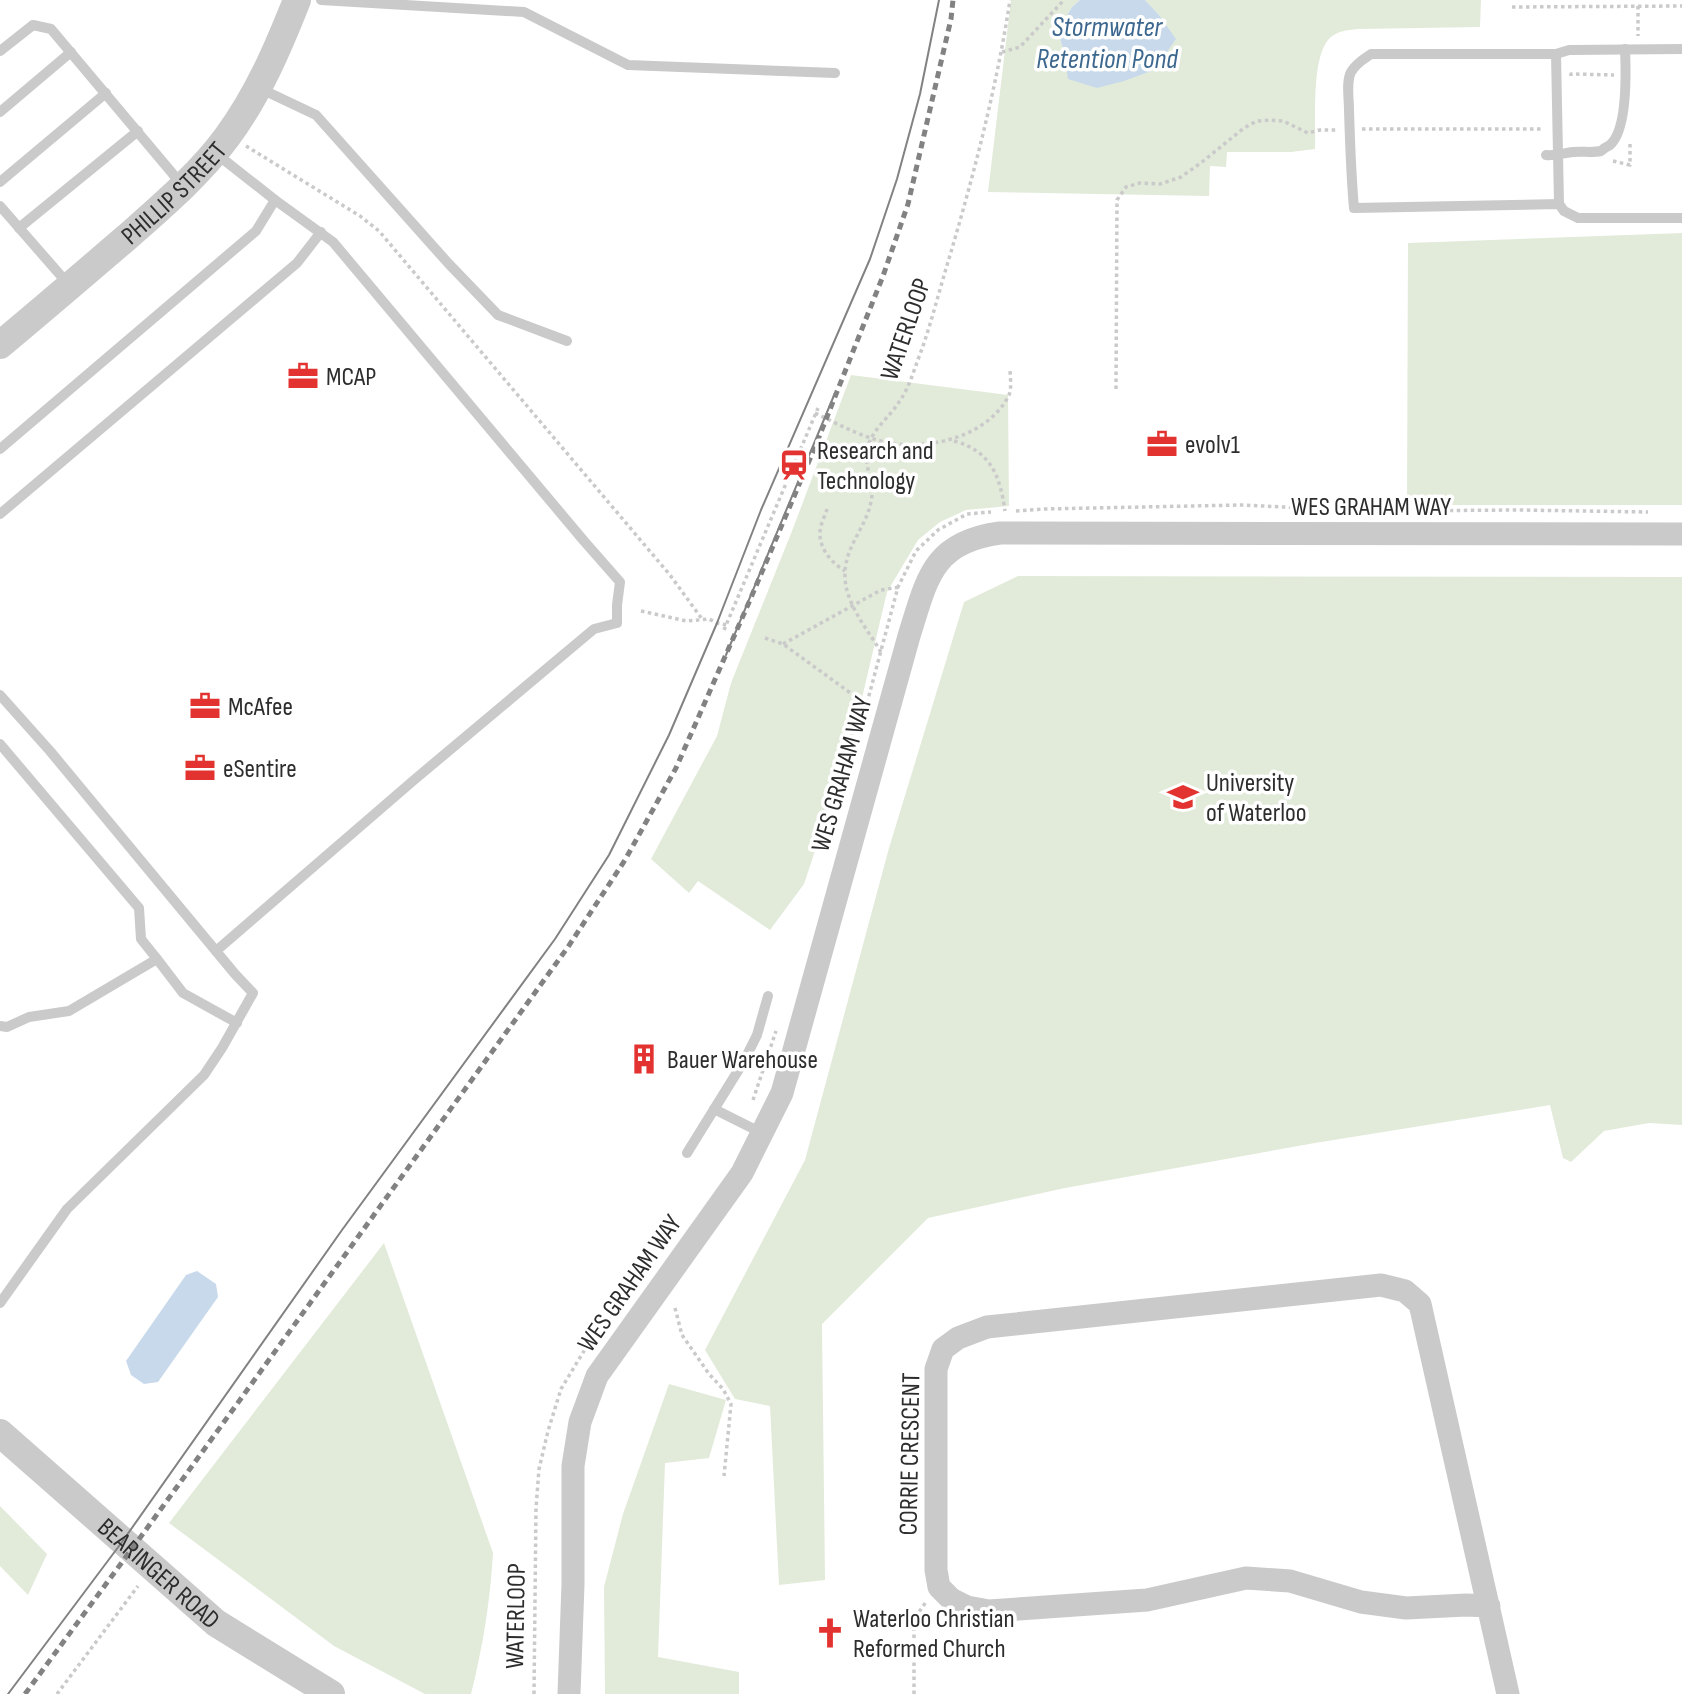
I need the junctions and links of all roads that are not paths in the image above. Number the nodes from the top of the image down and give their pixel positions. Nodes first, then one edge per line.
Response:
1 (297, 0) edge
2 (321, 0) edge
3 (1682, 48) edge
4 (1625, 49) junction
5 (0, 51) edge
6 (71, 52) junction
7 (1556, 54) junction
8 (835, 72) dead end
9 (258, 88) junction
10 (106, 93) junction
11 (0, 112) edge
12 (138, 131) junction
13 (214, 152) junction
14 (1546, 155) dead end
15 (1559, 156) junction
16 (0, 182) edge
17 (183, 186) junction
18 (275, 200) junction
19 (1559, 204) junction
20 (0, 206) edge
21 (1682, 218) edge
22 (19, 228) junction
23 (321, 232) junction
24 (70, 286) junction
25 (566, 341) dead end
26 (0, 345) edge
27 (0, 449) edge
28 (0, 514) edge
29 (1682, 534) edge
30 (0, 695) edge
31 (0, 744) edge
32 (216, 951) junction
33 (157, 959) junction
34 (768, 996) dead end
35 (237, 1023) junction
36 (0, 1026) edge
37 (714, 1109) junction
38 (762, 1132) junction
39 (687, 1153) dead end
40 (0, 1303) edge
41 (0, 1433) edge
42 (1489, 1606) junction
43 (331, 1694) edge
44 (569, 1694) edge
45 (1508, 1694) edge

1 - 9 street, PHILLIP STREET
2 - 8 lane
3 - 4 lane
4 - 7 lane
4 - 15 lane
5 - 6 lane
6 - 10 lane
6 - 11 lane
7 - 15 lane
7 - 19 lane
9 - 13 street, PHILLIP STREET
9 - 25 lane
10 - 12 lane
10 - 16 lane
12 - 17 lane
12 - 22 lane
13 - 17 street, PHILLIP STREET
13 - 18 lane
14 - 15 lane
15 - 19 lane
17 - 24 street, PHILLIP STREET
18 - 23 lane
18 - 27 lane
19 - 21 lane
20 - 22 lane
22 - 24 lane
23 - 28 lane
23 - 32 lane
24 - 26 street, PHILLIP STREET
29 - 38 street, WES GRAHAM WAY
30 - 32 lane
31 - 33 lane
32 - 35 lane
33 - 35 lane
33 - 36 lane
34 - 37 lane
35 - 40 lane
37 - 38 lane
37 - 39 lane
38 - 44 street, WES GRAHAM WAY
41 - 43 street, BEARINGER ROAD
42 - 42 street, CORRIE CRESCENT
42 - 45 street, CORRIE CRESCENT

